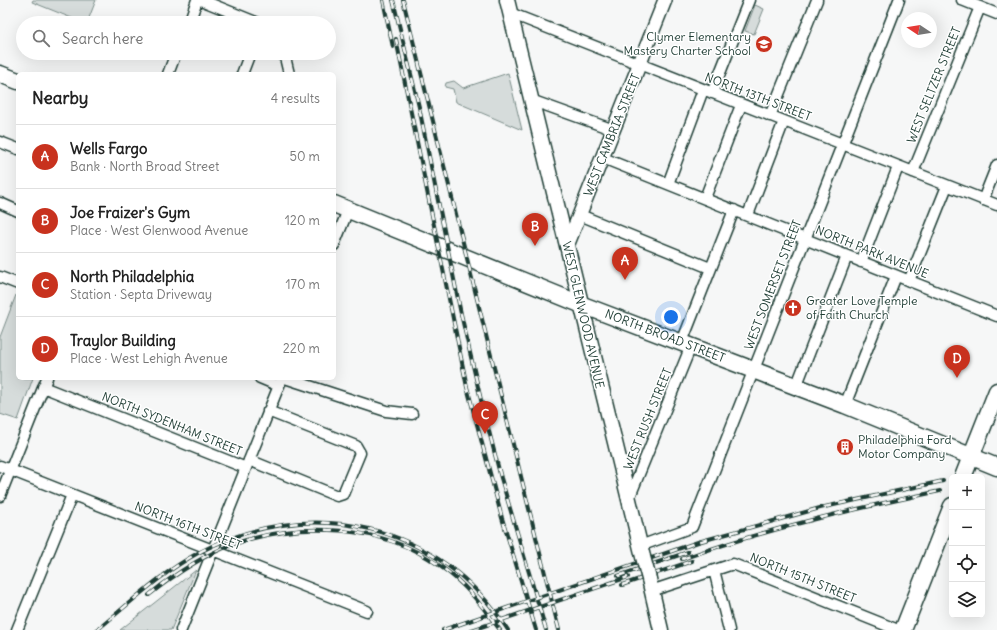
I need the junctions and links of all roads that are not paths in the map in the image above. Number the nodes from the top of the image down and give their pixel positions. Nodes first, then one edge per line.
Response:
1 (197, 0) edge
2 (201, 0) edge
3 (665, 0) edge
4 (749, 0) edge
5 (817, 0) edge
6 (900, 0) edge
7 (962, 0) edge
8 (508, 7) edge
9 (980, 7) junction
10 (997, 14) edge
11 (191, 16) edge
12 (241, 16) edge
13 (173, 60) edge
14 (247, 60) edge
15 (286, 60) edge
16 (640, 64) junction
17 (169, 72) edge
18 (243, 72) edge
19 (289, 72) edge
20 (0, 74) edge
21 (16, 80) edge
22 (708, 91) junction
23 (531, 100) junction
24 (742, 105) junction
25 (770, 116) junction
26 (784, 121) junction
27 (614, 130) junction
28 (0, 142) edge
29 (843, 144) junction
30 (16, 148) edge
31 (603, 158) junction
32 (997, 165) edge
33 (898, 166) junction
34 (913, 172) junction
35 (668, 184) junction
36 (947, 186) junction
37 (705, 198) junction
38 (983, 200) junction
39 (0, 204) edge
40 (997, 205) edge
41 (341, 207) edge
42 (16, 210) edge
43 (734, 210) junction
44 (580, 215) junction
45 (748, 215) junction
46 (336, 234) edge
47 (805, 238) junction
48 (567, 246) junction
49 (847, 256) junction
50 (861, 262) junction
51 (710, 268) junction
52 (896, 276) junction
53 (0, 277) edge
54 (909, 281) junction
55 (16, 283) edge
56 (580, 304) junction
57 (997, 316) edge
58 (686, 344) junction
59 (754, 370) junction
60 (282, 381) edge
61 (45, 383) edge
62 (796, 386) junction
63 (997, 391) edge
64 (845, 406) junction
65 (268, 411) junction
66 (412, 414) dead end
67 (971, 456) junction
68 (248, 464) junction
69 (0, 466) edge
70 (997, 467) edge
71 (10, 470) junction
72 (964, 474) edge
73 (72, 495) junction
74 (0, 496) edge
75 (628, 502) junction
76 (950, 510) edge
77 (213, 550) junction
78 (642, 551) junction
79 (714, 570) junction
80 (650, 585) junction
81 (367, 611) dead end
82 (17, 630) edge
83 (181, 630) edge
84 (661, 630) edge
85 (729, 630) edge
86 (898, 630) edge
87 (903, 630) edge

1 - 11 street
2 - 12 street
3 - 16 street, WEST CAMBRIA STREET
4 - 22 street
5 - 25 street
6 - 29 street, WEST SOMERSET STREET
7 - 9 street
8 - 16 street, NORTH 13TH STREET
8 - 23 main road, WEST GLENWOOD AVENUE
9 - 10 street
9 - 34 street, WEST SELTZER STREET
13 - 17 street
14 - 18 street
15 - 19 street
16 - 22 street, NORTH 13TH STREET
16 - 27 street, WEST CAMBRIA STREET
20 - 21 main road
22 - 24 street, NORTH 13TH STREET
22 - 35 street
23 - 27 street
23 - 48 main road, WEST GLENWOOD AVENUE
24 - 25 street, NORTH 13TH STREET
24 - 37 street
25 - 26 street, NORTH 13TH STREET
26 - 29 street, NORTH 13TH STREET
26 - 45 street
27 - 31 street, WEST CAMBRIA STREET
28 - 30 street
29 - 33 street, NORTH 13TH STREET
29 - 47 street, WEST SOMERSET STREET
31 - 35 street, NORTH PARK AVENUE
31 - 44 street, WEST CAMBRIA STREET
32 - 38 street
33 - 34 street, NORTH 13TH STREET
33 - 50 street
34 - 36 street, NORTH 13TH STREET
35 - 37 street, NORTH PARK AVENUE
36 - 38 street, NORTH 13TH STREET
36 - 54 street
37 - 43 street, NORTH PARK AVENUE
38 - 40 street, NORTH 13TH STREET
39 - 42 street
41 - 46 street
41 - 56 main road, NORTH BROAD STREET
43 - 45 street, NORTH PARK AVENUE
43 - 51 street, WEST RUSH STREET
44 - 48 street, WEST CAMBRIA STREET
44 - 51 street
45 - 47 street, NORTH PARK AVENUE
47 - 49 street, NORTH PARK AVENUE
47 - 59 street, WEST SOMERSET STREET
48 - 56 main road, WEST GLENWOOD AVENUE
49 - 50 street, NORTH PARK AVENUE
49 - 62 street
50 - 52 street, NORTH PARK AVENUE
51 - 58 street, WEST RUSH STREET
52 - 54 street, NORTH PARK AVENUE
52 - 64 street
53 - 55 street
54 - 57 street, NORTH PARK AVENUE
56 - 58 main road, NORTH BROAD STREET
56 - 75 main road, WEST GLENWOOD AVENUE
58 - 59 main road, NORTH BROAD STREET
58 - 75 street, WEST RUSH STREET
59 - 62 main road, NORTH BROAD STREET
59 - 78 street, WEST SOMERSET STREET
60 - 65 street
60 - 66 street
61 - 68 street, NORTH SYDENHAM STREET
61 - 71 street
62 - 64 main road, NORTH BROAD STREET
63 - 67 main road
64 - 67 main road, NORTH BROAD STREET
65 - 68 street
65 - 68 street, NORTH SYDENHAM STREET
67 - 70 main road, NORTH BROAD STREET
67 - 72 main road
68 - 77 street
69 - 71 street, NORTH 16TH STREET
71 - 73 street, NORTH 16TH STREET
71 - 74 street
73 - 77 street, NORTH 16TH STREET
73 - 82 street
75 - 78 main road, WEST GLENWOOD AVENUE
76 - 87 main road
77 - 81 street, NORTH 16TH STREET
77 - 83 street
78 - 80 main road, WEST GLENWOOD AVENUE, bridge
79 - 80 street, NORTH 15TH STREET
79 - 85 street
79 - 86 street, NORTH 15TH STREET
80 - 84 main road, WEST GLENWOOD AVENUE

